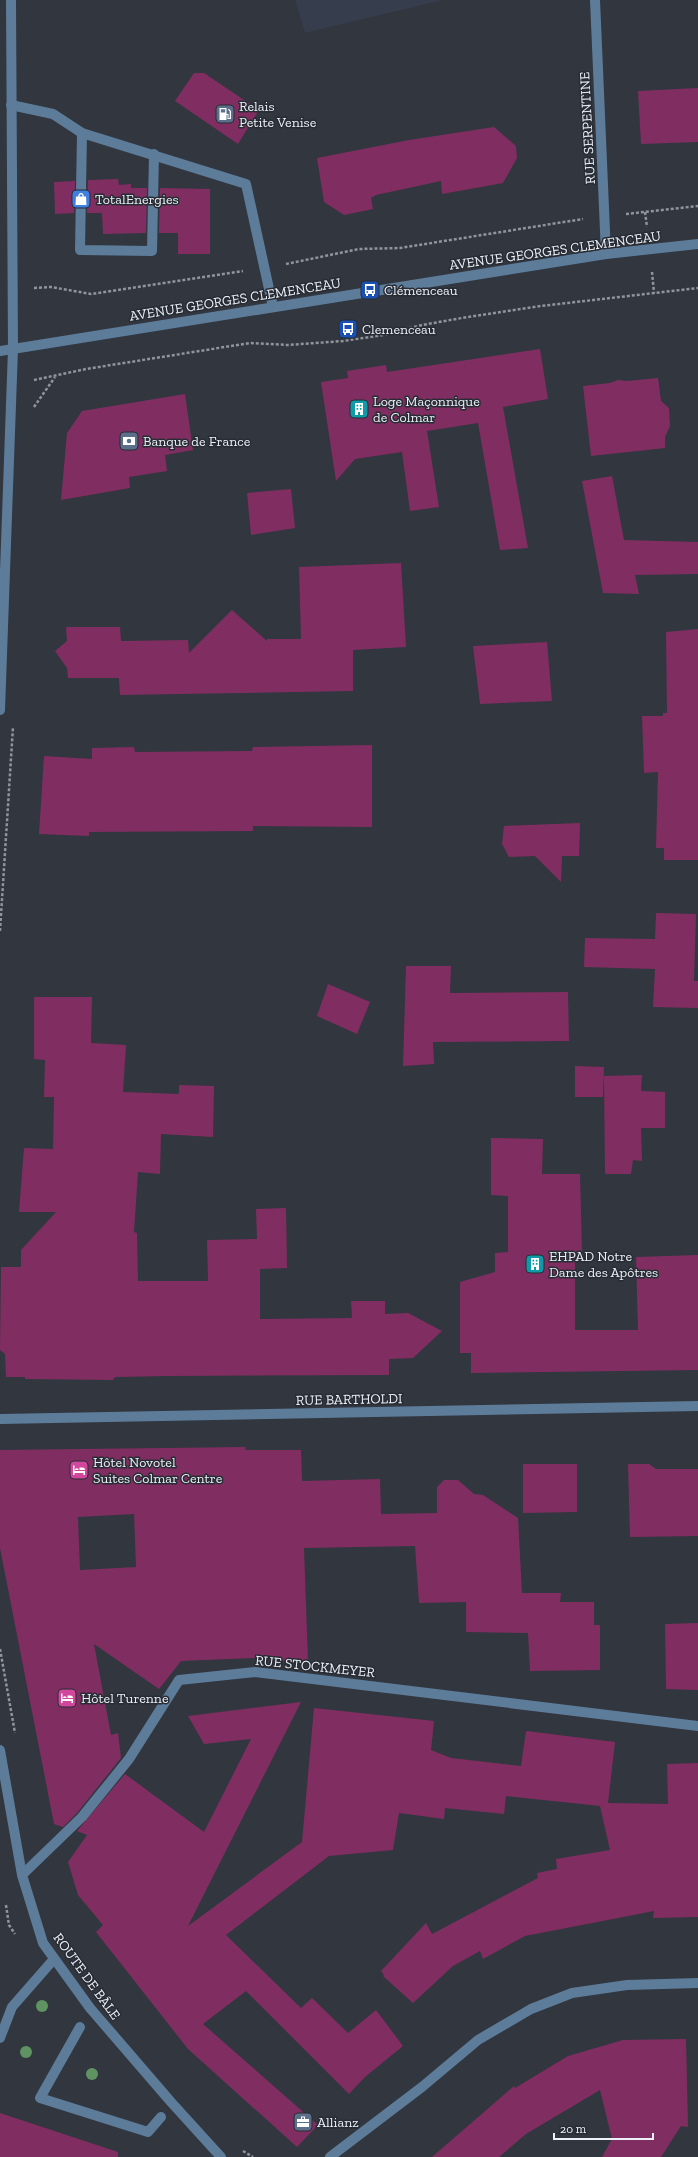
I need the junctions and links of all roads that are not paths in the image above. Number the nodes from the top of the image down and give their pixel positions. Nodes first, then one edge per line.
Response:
1 (11, 0) edge
2 (595, 0) edge
3 (11, 106) junction
4 (82, 133) junction
5 (154, 154) junction
6 (698, 244) edge
7 (606, 254) junction
8 (273, 307) junction
9 (13, 349) junction
10 (0, 350) edge
11 (0, 710) edge
12 (698, 1406) edge
13 (0, 1419) edge
14 (698, 1726) edge
15 (0, 1750) edge
16 (22, 1874) junction
17 (54, 1959) junction
18 (698, 1983) edge
19 (80, 2027) dead end
20 (0, 2038) edge
21 (161, 2118) dead end
22 (221, 2157) edge
23 (330, 2157) edge

1 - 3 street
2 - 7 street, RUE SERPENTINE
3 - 4 street
3 - 9 street
4 - 5 street
4 - 5 street
5 - 8 street
6 - 7 street, AVENUE GEORGES CLEMENCEAU
7 - 8 street, AVENUE GEORGES CLEMENCEAU
8 - 9 street, AVENUE GEORGES CLEMENCEAU
9 - 10 street, AVENUE GEORGES CLEMENCEAU
9 - 11 street
12 - 13 street, RUE BARTHOLDI
14 - 16 street, RUE STOCKMEYER
15 - 16 street, ROUTE DE BÂLE
16 - 17 street, ROUTE DE BÂLE
17 - 20 street
17 - 22 street, ROUTE DE BÂLE
18 - 23 street
19 - 21 street

